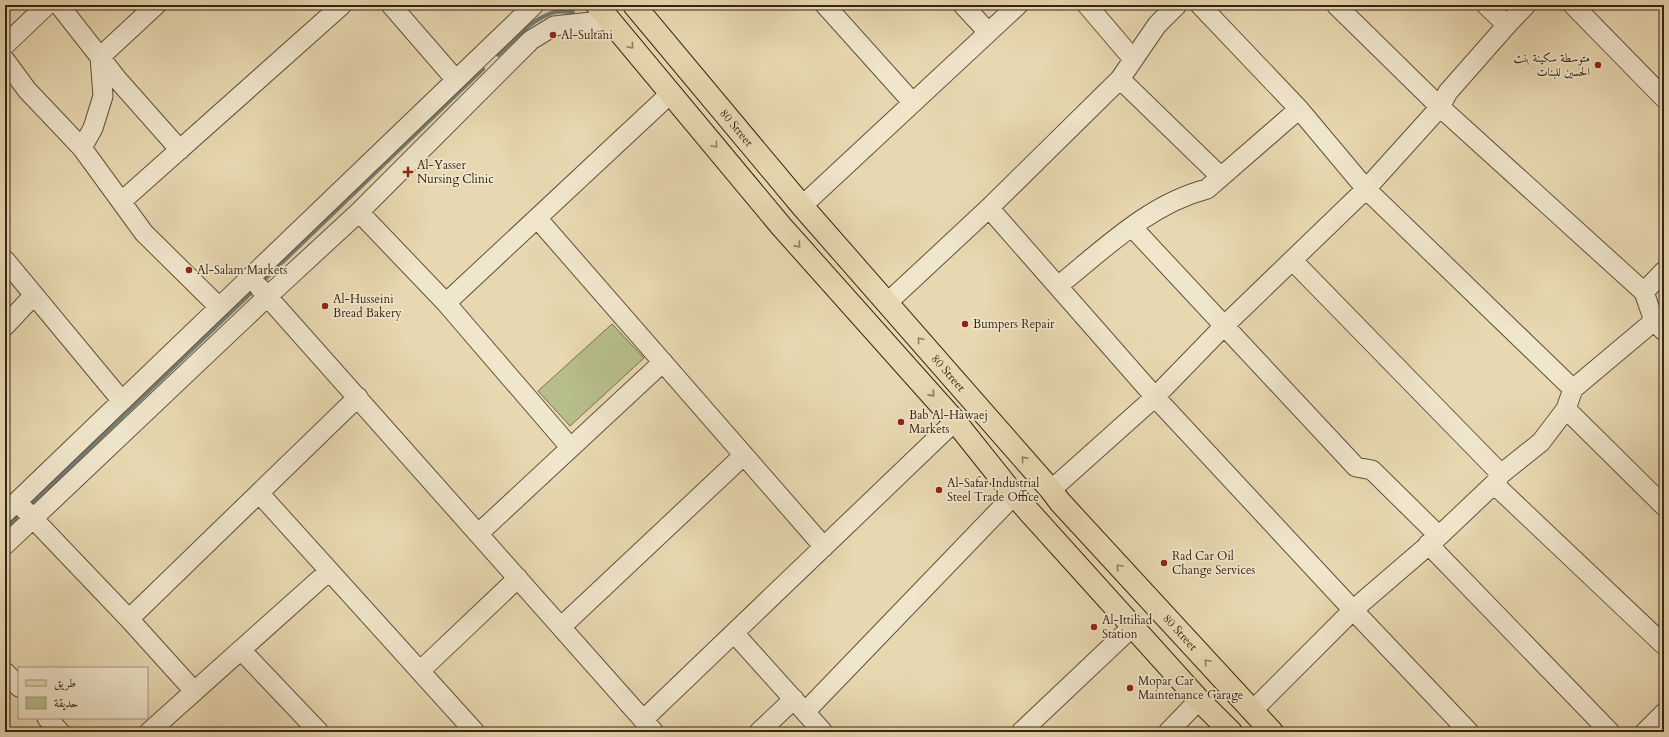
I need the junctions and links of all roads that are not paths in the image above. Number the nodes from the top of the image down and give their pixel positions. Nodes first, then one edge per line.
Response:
1 (47, 5) edge
2 (59, 5) edge
3 (156, 5) edge
4 (342, 5) edge
5 (391, 5) edge
6 (534, 5) edge
7 (634, 5) edge
8 (825, 5) edge
9 (963, 5) edge
10 (1018, 5) edge
11 (1087, 5) edge
12 (1177, 5) edge
13 (1200, 5) edge
14 (1336, 5) edge
15 (1486, 5) edge
16 (1526, 5) edge
17 (1573, 5) edge
18 (604, 12) edge
19 (1507, 25) junction
20 (988, 32) junction
21 (5, 45) edge
22 (483, 54) junction
23 (100, 57) junction
24 (1133, 59) junction
25 (5, 60) edge
26 (500, 71) junction
27 (1120, 79) junction
28 (456, 80) junction
29 (671, 93) junction
30 (1664, 98) edge
31 (913, 103) junction
32 (1440, 108) junction
33 (1299, 109) junction
34 (82, 148) junction
35 (180, 150) junction
36 (1221, 178) junction
37 (1366, 189) junction
38 (122, 201) junction
39 (802, 206) junction
40 (989, 208) junction
41 (359, 212) junction
42 (536, 218) junction
43 (1132, 227) junction
44 (5, 260) edge
45 (1293, 260) junction
46 (1664, 271) edge
47 (250, 277) junction
48 (1058, 286) junction
49 (1644, 292) junction
50 (34, 295) junction
51 (268, 296) junction
52 (446, 303) junction
53 (888, 303) junction
54 (219, 307) junction
55 (5, 326) edge
56 (1224, 326) junction
57 (1659, 326) edge
58 (663, 362) junction
59 (1573, 389) junction
60 (358, 397) junction
61 (1155, 397) junction
62 (122, 401) junction
63 (1566, 409) junction
64 (955, 421) junction
65 (570, 447) junction
66 (744, 455) junction
67 (1497, 479) junction
68 (1051, 490) junction
69 (259, 493) junction
70 (1014, 495) junction
71 (1664, 506) edge
72 (11, 508) edge
73 (32, 518) junction
74 (478, 533) junction
75 (1434, 540) junction
76 (5, 545) edge
77 (824, 546) junction
78 (329, 571) junction
79 (518, 578) junction
80 (1353, 610) junction
81 (129, 619) junction
82 (1132, 626) junction
83 (561, 627) junction
84 (734, 633) junction
85 (1664, 645) edge
86 (241, 650) junction
87 (420, 671) junction
88 (5, 672) edge
89 (18, 686) edge
90 (194, 690) junction
91 (1199, 700) junction
92 (799, 705) junction
93 (1252, 711) junction
94 (48, 719) edge
95 (649, 726) edge
96 (821, 731) edge
97 (60, 732) edge
98 (150, 732) edge
99 (319, 732) edge
100 (475, 732) edge
101 (759, 732) edge
102 (1021, 732) edge
103 (1168, 732) edge
104 (1231, 732) edge
105 (1272, 732) edge
106 (1469, 732) edge
107 (1610, 732) edge

1 - 21 street
2 - 23 street
3 - 23 street
4 - 35 street
5 - 28 street
6 - 22 street
7 - 39 main road, 80 Street
8 - 31 street
9 - 20 street
10 - 20 street
11 - 24 street
12 - 24 street
13 - 33 street
14 - 32 street
15 - 19 street
16 - 19 street
17 - 30 street
18 - 26 street
18 -> 29 main road
19 - 32 street
20 - 31 street
22 - 26 street
22 - 28 street
23 - 34 street
23 - 35 street
24 - 27 street
25 - 34 street
26 - 41 street
27 - 36 street
27 - 40 street
28 - 47 street
29 - 42 street
29 -> 64 main road
31 - 39 street
32 - 37 street
32 - 49 street
33 - 36 street
33 - 37 street
34 - 38 street
35 - 38 street
36 - 43 street
37 - 45 street
37 - 59 street
38 - 54 street
39 - 53 main road, 80 Street
40 - 48 street
40 - 53 street
41 - 51 street
41 - 52 street
42 - 52 street
42 - 58 street
43 - 48 street
43 - 56 street
44 - 50 street
45 - 56 street
45 - 67 street
46 - 49 street
47 - 51 street
47 - 54 street
48 - 61 street
49 - 57 street
50 - 55 street
50 - 62 street
51 - 60 street
51 - 73 street
52 - 65 street
68 -> 53 main road, 80 Street
54 - 62 street
56 - 61 street
56 - 75 street
57 - 59 street
58 - 65 street
58 - 66 street
59 - 63 street
60 - 69 street
60 - 74 street
61 - 68 street
61 - 80 street
62 - 72 street
63 - 67 street
63 - 71 street
64 - 70 main road
64 - 77 street
65 - 74 street
66 - 77 street
66 - 83 street
67 - 75 street
67 - 85 street
93 -> 68 main road, 80 Street
69 - 78 street
69 - 81 street
70 - 82 main road
70 - 92 street
72 - 73 street
73 - 76 street
73 - 81 street
74 - 79 street
75 - 80 street
75 - 107 street
77 - 84 street
78 - 86 street
78 - 87 street
79 - 83 street
79 - 87 street
80 - 93 street
80 - 106 street
81 - 90 street
82 - 91 main road
82 - 102 street
83 - 95 street
84 - 92 street
84 - 95 street
86 - 90 street
86 - 99 street
87 - 100 street
88 - 89 street
90 - 98 street
91 - 103 street
91 - 104 main road
92 - 96 street
92 - 101 street
93 - 105 main road, 80 Street
94 - 97 street

